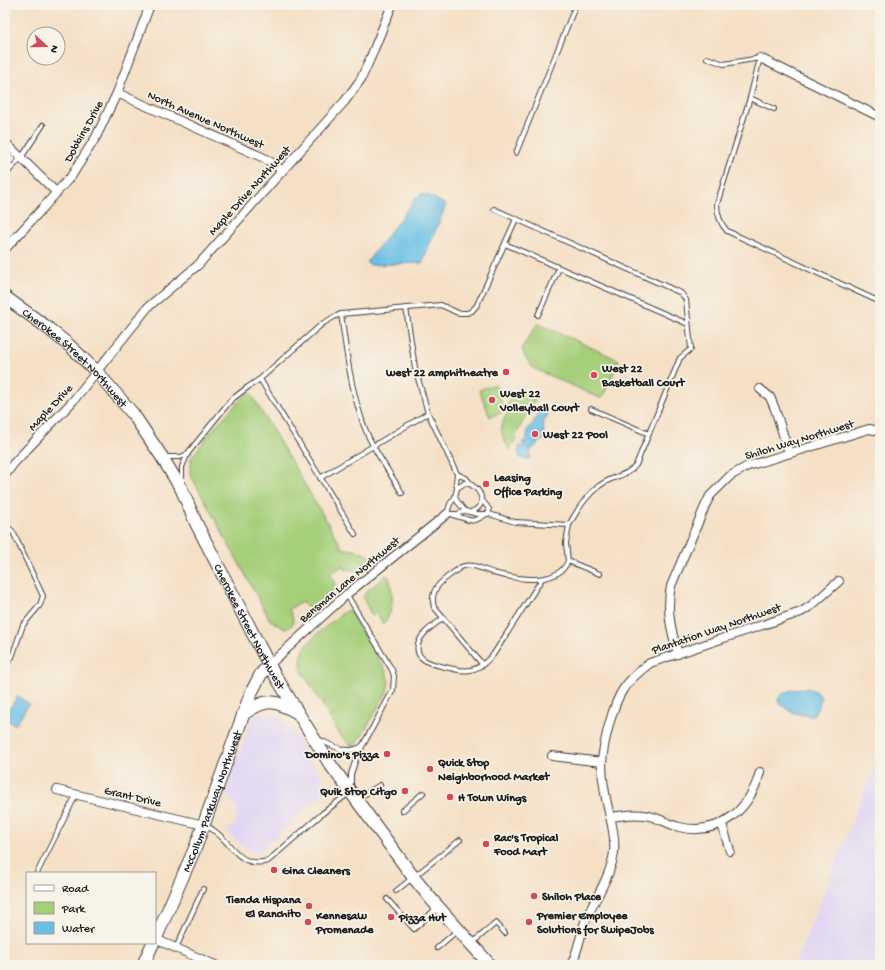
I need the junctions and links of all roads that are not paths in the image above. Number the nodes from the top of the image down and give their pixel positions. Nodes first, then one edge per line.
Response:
1 (150, 5) edge
2 (392, 5) edge
3 (575, 7) dead end
4 (707, 58) dead end
5 (760, 58) junction
6 (117, 93) junction
7 (750, 98) junction
8 (774, 109) dead end
9 (880, 117) edge
10 (43, 125) dead end
11 (5, 142) edge
12 (516, 153) dead end
13 (21, 158) junction
14 (282, 171) junction
15 (5, 175) edge
16 (57, 193) junction
17 (494, 209) dead end
18 (516, 218) junction
19 (5, 236) edge
20 (12, 241) junction
21 (505, 244) junction
22 (5, 248) edge
23 (559, 268) junction
24 (7, 301) edge
25 (880, 302) edge
26 (406, 308) junction
27 (341, 314) junction
28 (538, 315) dead end
29 (688, 324) junction
30 (97, 372) junction
31 (260, 379) junction
32 (760, 389) dead end
33 (592, 409) dead end
34 (428, 413) junction
35 (880, 431) edge
36 (649, 434) junction
37 (373, 446) junction
38 (188, 453) junction
39 (789, 453) junction
40 (162, 457) junction
41 (457, 474) junction
42 (5, 475) edge
43 (320, 478) junction
44 (471, 484) junction
45 (457, 488) junction
46 (182, 490) junction
47 (402, 493) dead end
48 (455, 497) junction
49 (482, 500) junction
50 (466, 511) junction
51 (471, 512) junction
52 (449, 514) junction
53 (487, 514) junction
54 (5, 524) edge
55 (569, 525) junction
56 (355, 534) dead end
57 (568, 561) junction
58 (600, 574) dead end
59 (542, 579) junction
60 (839, 581) dead end
61 (347, 594) junction
62 (443, 618) junction
63 (678, 654) junction
64 (269, 664) junction
65 (483, 664) junction
66 (5, 666) edge
67 (298, 713) junction
68 (243, 714) junction
69 (313, 736) junction
70 (362, 746) junction
71 (552, 756) dead end
72 (602, 762) junction
73 (760, 772) dead end
74 (380, 785) dead end
75 (57, 790) dead end
76 (423, 793) dead end
77 (76, 795) junction
78 (354, 796) junction
79 (402, 811) dead end
80 (611, 817) junction
81 (722, 824) junction
82 (204, 825) junction
83 (460, 840) dead end
84 (730, 850) dead end
85 (38, 872) edge
86 (414, 878) junction
87 (203, 889) dead end
88 (396, 891) dead end
89 (387, 899) dead end
90 (438, 907) junction
91 (458, 930) junction
92 (505, 933) dead end
93 (156, 937) edge
94 (156, 939) edge
95 (153, 944) edge
96 (471, 944) junction
97 (176, 948) junction
98 (437, 948) dead end
99 (571, 964) edge
100 (143, 965) edge
101 (215, 965) edge
102 (490, 965) edge

1 - 6 street, Dobbins Drive
2 - 14 street, Maple Drive Northwest
3 - 12 lane
4 - 5 lane
5 - 7 lane
5 - 9 street
6 - 14 street, North Avenue Northwest
6 - 16 street, Dobbins Drive
7 - 8 lane
7 - 25 lane
10 - 13 lane
11 - 13 street
13 - 15 lane
13 - 16 street
14 - 30 street, Maple Drive Northwest
16 - 20 street, Dobbins Drive
17 - 18 lane
18 - 21 lane
18 - 29 lane
19 - 20 street
20 - 22 street, Dobbins Drive
21 - 23 lane
21 - 26 lane
23 - 28 lane
23 - 29 lane
24 - 30 main road, Cherokee Street Northwest
26 - 27 lane
26 - 34 lane
27 - 31 lane
27 - 37 lane
29 - 36 lane
30 - 40 main road, Cherokee Street Northwest
30 - 42 street, Maple Drive
31 - 38 lane
31 - 43 lane
32 - 39 street
33 - 36 lane
34 - 37 lane
34 - 41 lane
35 - 39 street, Shiloh Way Northwest
36 - 55 lane
37 - 43 lane
37 - 47 lane
38 - 40 lane
38 - 46 lane
39 - 63 street, Shiloh Way Northwest
40 - 46 main road, Cherokee Street Northwest
41 - 44 lane
41 - 45 lane
43 - 56 lane
44 - 45 lane
44 - 49 lane
45 - 48 lane
46 - 64 main road, Cherokee Street Northwest
48 - 50 lane
48 - 52 lane
49 - 51 lane
49 - 53 lane
50 - 51 lane
50 - 52 lane
51 - 53 lane
52 - 53 lane
52 - 61 street, Bensman Lane Northwest
53 - 55 lane
54 - 66 lane
55 - 57 lane
57 - 58 lane
57 - 59 lane
59 - 62 lane
59 - 65 lane
60 - 63 street, Plantation Way Northwest
61 - 64 street, Bensman Lane Northwest
61 - 70 lane
62 - 65 lane
62 - 65 lane
63 - 72 street, Plantation Way Northwest
64 - 67 main road, Cherokee Street Northwest
64 - 68 main road, McCollum Parkway Northwest
67 - 68 main road
67 - 69 main road, Cherokee Street Northwest
68 - 82 main road, McCollum Parkway Northwest
69 - 70 lane
69 - 78 main road, Cherokee Street Northwest
70 - 78 lane
71 - 72 street
72 - 80 street, Plantation Way Northwest
73 - 81 street
74 - 78 lane
75 - 77 street, Grant Drive
76 - 79 lane
77 - 82 street, Grant Drive
77 - 85 lane
78 - 82 lane
78 - 86 main road, Cherokee Street Northwest
80 - 81 street
80 - 99 street, Plantation Way Northwest
81 - 84 street
82 - 93 main road, McCollum Parkway Northwest
83 - 86 lane
86 - 88 lane
86 - 90 main road, Cherokee Street Northwest
87 - 97 lane
89 - 90 lane
90 - 91 main road, Cherokee Street Northwest
91 - 96 main road, Cherokee Street Northwest
91 - 98 lane
92 - 96 lane
94 - 97 street
95 - 100 main road
96 - 102 main road, Cherokee Street Northwest
97 - 101 street

